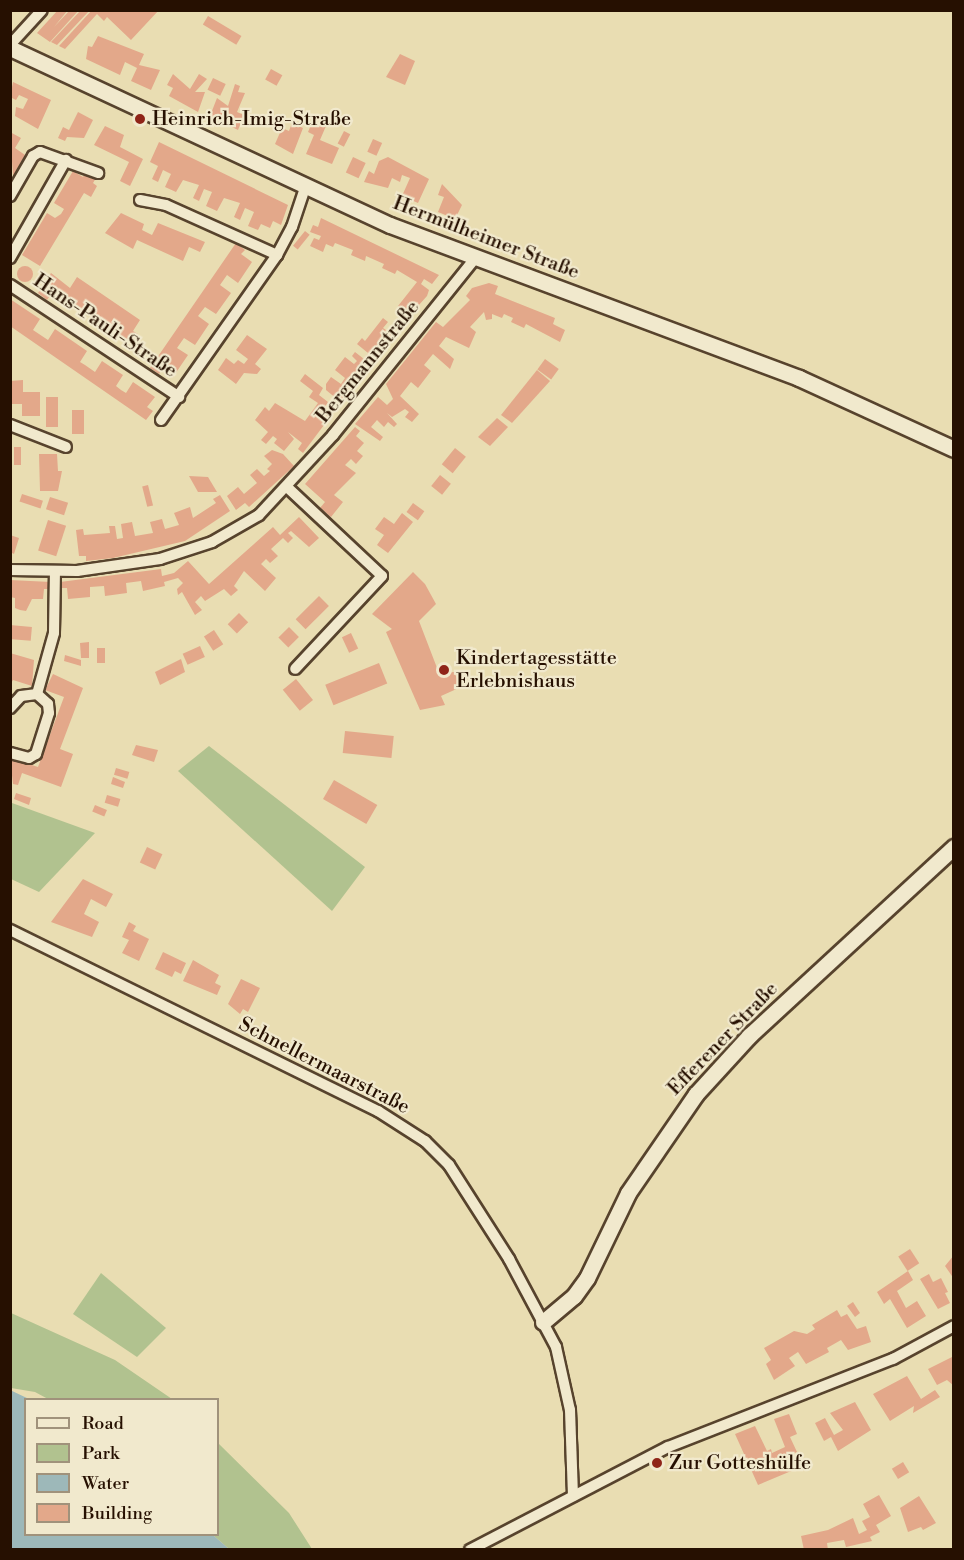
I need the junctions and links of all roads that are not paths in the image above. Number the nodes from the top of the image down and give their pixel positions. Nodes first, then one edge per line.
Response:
1 (42, 10) edge
2 (10, 47) edge
3 (66, 160) junction
4 (98, 173) dead end
5 (306, 185) junction
6 (10, 196) edge
7 (140, 200) dead end
8 (277, 255) junction
9 (476, 257) junction
10 (10, 258) edge
11 (10, 285) edge
12 (179, 397) junction
13 (161, 420) dead end
14 (10, 425) edge
15 (66, 447) dead end
16 (954, 449) edge
17 (286, 487) junction
18 (10, 570) edge
19 (55, 572) junction
20 (295, 669) dead end
21 (37, 694) junction
22 (10, 708) edge
23 (10, 753) edge
24 (954, 847) edge
25 (10, 930) edge
26 (543, 1322) junction
27 (954, 1326) edge
28 (573, 1496) junction
29 (470, 1550) edge

1 - 2 street
2 - 5 street, Hermülheimer Straße
3 - 4 street
3 - 6 street
3 - 10 street
5 - 8 street
5 - 9 street, Hermülheimer Straße
7 - 8 street
8 - 12 street
9 - 16 street, Hermülheimer Straße
9 - 17 street, Bergmannstraße
11 - 12 street, Hans-Pauli-Straße
12 - 13 street
14 - 15 street
17 - 19 street, Bergmannstraße
17 - 20 street
18 - 19 street, Bergmannstraße
19 - 21 street
21 - 22 street
21 - 23 street
24 - 26 street, Efferener Straße
25 - 26 street, Schnellermaarstraße
26 - 28 street, Schnellermaarstraße
27 - 28 street
28 - 29 street

